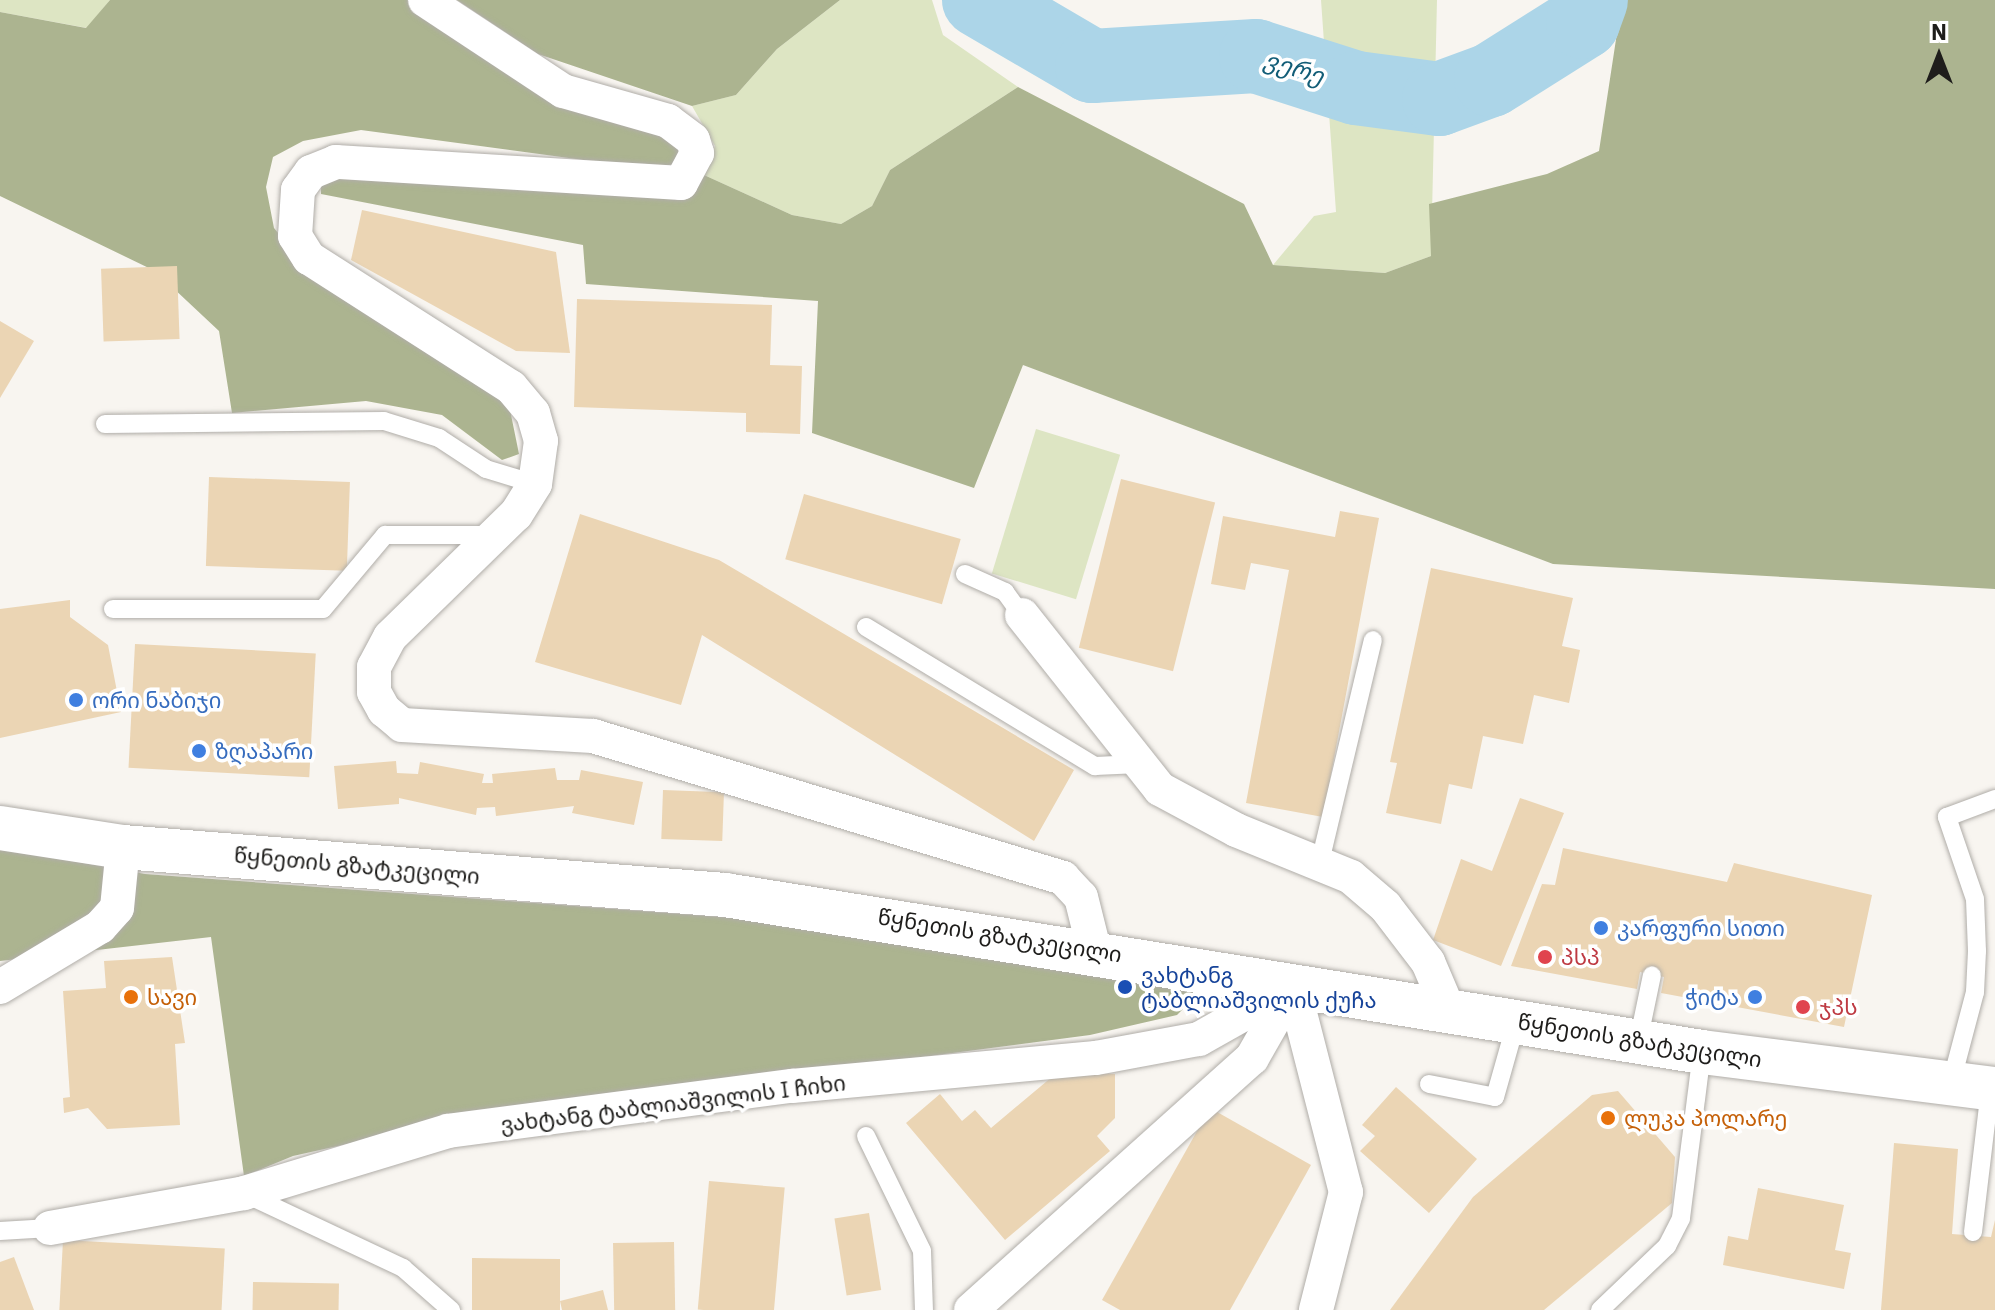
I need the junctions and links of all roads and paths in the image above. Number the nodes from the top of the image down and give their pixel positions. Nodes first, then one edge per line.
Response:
1 (425, 0) edge
2 (105, 424) dead end
3 (535, 484) junction
4 (492, 535) junction
5 (965, 574) dead end
6 (113, 609) dead end
7 (1022, 615) joint
8 (866, 627) dead end
9 (1373, 640) dead end
10 (1139, 764) junction
11 (1995, 799) edge
12 (0, 828) edge
13 (123, 847) junction
14 (1320, 862) junction
15 (1094, 949) junction
16 (1652, 975) dead end
17 (1293, 986) junction
18 (0, 987) edge
19 (1448, 1009) junction
20 (1517, 1021) junction
21 (1638, 1042) junction
22 (1702, 1052) junction
23 (1429, 1084) dead end
24 (1978, 1087) edge
25 (866, 1136) dead end
26 (244, 1193) junction
27 (50, 1228) joint
28 (0, 1231) edge
29 (1973, 1232) dead end
30 (451, 1310) edge
31 (924, 1310) edge
32 (971, 1310) edge
33 (1316, 1310) edge
34 (1600, 1310) edge

1 - 3 street
2 - 3 lane
3 - 4 street
4 - 6 lane
4 - 15 street
5 - 7 lane
7 - 10 street
8 - 10 lane
9 - 14 lane
10 - 14 street
11 - 24 lane
12 - 13 main road, წყნეთის გზატკეცილი
13 - 15 main road, წყნეთის გზატკეცილი
13 - 18 street
14 - 19 street
15 - 17 main road, წყნეთის გზატკეცილი
16 - 21 lane
17 - 19 main road, წყნეთის გზატკეცილი
17 - 26 street, ვახტანგ ტაბლიაშვილის I ჩიხი
17 - 32 street
17 - 33 street
19 - 20 main road, წყნეთის გზატკეცილი
20 - 21 main road, წყნეთის გზატკეცილი
20 - 23 lane
21 - 22 main road, წყნეთის გზატკეცილი
22 - 24 main road, წყნეთის გზატკეცილი
22 - 34 lane
24 - 29 lane
25 - 31 lane
26 - 27 street, ვახტანგ ტაბლიაშვილის I ჩიხი
26 - 30 lane
27 - 28 lane

